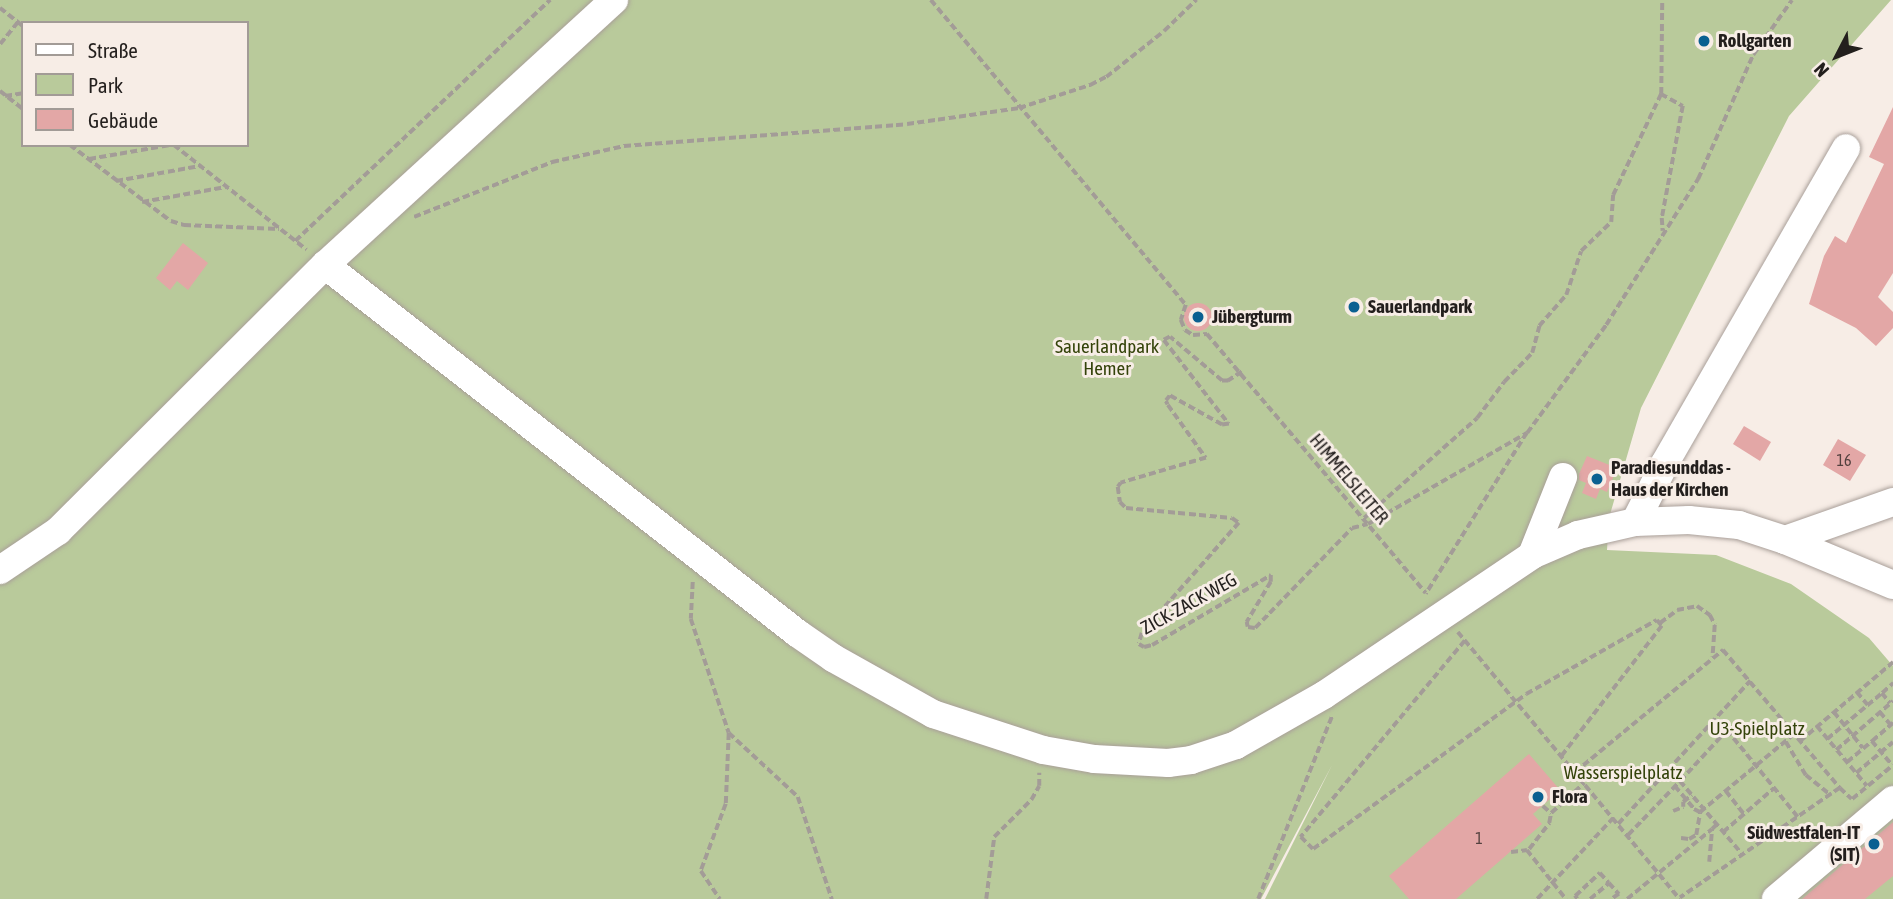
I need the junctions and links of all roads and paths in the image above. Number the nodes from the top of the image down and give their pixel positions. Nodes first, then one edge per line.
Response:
1 (550, 0) edge
2 (614, 0) edge
3 (930, 0) edge
4 (1196, 0) edge
5 (1662, 0) edge
6 (1792, 0) edge
7 (0, 8) edge
8 (21, 24) edge
9 (0, 44) edge
10 (0, 92) edge
11 (21, 93) edge
12 (1661, 94) junction
13 (5, 96) junction
14 (21, 108) edge
15 (1019, 108) junction
16 (73, 147) edge
17 (160, 147) edge
18 (175, 147) edge
19 (1846, 149) dead end
20 (88, 159) junction
21 (200, 166) junction
22 (115, 181) junction
23 (226, 187) junction
24 (447, 201) dead end
25 (142, 202) junction
26 (279, 229) junction
27 (1663, 233) junction
28 (295, 241) junction
29 (325, 265) junction
30 (1206, 328) dead end
31 (1207, 334) junction
32 (1242, 372) junction
33 (1527, 433) junction
34 (1563, 477) dead end
35 (1893, 502) edge
36 (1364, 518) junction
37 (1635, 522) junction
38 (1368, 524) junction
39 (1785, 540) junction
40 (1532, 555) junction
41 (699, 557) junction
42 (0, 570) edge
43 (1893, 585) edge
44 (1420, 586) dead end
45 (1426, 594) dead end
46 (1660, 623) junction
47 (1465, 640) dead end
48 (1479, 657) dead end
49 (1712, 659) junction
50 (1893, 662) edge
51 (1750, 681) junction
52 (1893, 683) edge
53 (1857, 692) junction
54 (1882, 693) dead end
55 (1516, 701) junction
56 (1892, 702) edge
57 (1868, 705) junction
58 (1834, 712) junction
59 (1880, 712) junction
60 (1892, 724) edge
61 (1845, 725) junction
62 (1817, 726) junction
63 (1329, 727) dead end
64 (729, 733) junction
65 (1794, 734) junction
66 (1854, 735) junction
67 (1827, 739) junction
68 (1800, 741) junction
69 (1872, 741) junction
70 (1786, 742) junction
71 (1893, 742) edge
72 (1863, 748) junction
73 (1043, 750) junction
74 (1836, 750) dead end
75 (1881, 752) junction
76 (1562, 756) junction
77 (1847, 762) junction
78 (1892, 765) edge
79 (1756, 766) junction
80 (1575, 772) junction
81 (1856, 773) junction
82 (1680, 781) junction
83 (1584, 783) junction
84 (1675, 786) junction
85 (1867, 786) junction
86 (1774, 788) junction
87 (1840, 788) junction
88 (1726, 791) junction
89 (1692, 795) junction
90 (1831, 795) junction
91 (1686, 800) junction
92 (1893, 800) edge
93 (1543, 806) dead end
94 (1702, 810) junction
95 (1673, 811) dead end
96 (1551, 813) junction
97 (1744, 814) junction
98 (1798, 817) junction
99 (1613, 818) junction
100 (1618, 824) junction
101 (1717, 824) junction
102 (1712, 829) junction
103 (1723, 832) junction
104 (1628, 835) junction
105 (1681, 838) dead end
106 (1529, 849) dead end
107 (1511, 852) dead end
108 (1743, 855) junction
109 (1709, 862) dead end
110 (1659, 873) junction
111 (1609, 883) junction
112 (1551, 884) junction
113 (720, 899) edge
114 (832, 899) edge
115 (986, 899) edge
116 (1258, 899) edge
117 (1537, 899) edge
118 (1566, 899) edge
119 (1577, 899) edge
120 (1590, 899) edge
121 (1612, 899) edge
122 (1627, 899) edge
123 (1680, 899) edge
124 (1776, 899) edge

1 - 28 path
2 - 29 lane
3 - 15 path
4 - 15 path
5 - 12 path
6 - 27 path
7 - 8 path
8 - 9 path
10 - 13 path
11 - 13 path
12 - 27 path
12 - 36 path
13 - 14 path
15 - 24 path
15 - 31 path, HIMMELSLEITER
16 - 20 path
17 - 20 path
18 - 21 path
19 - 37 lane
20 - 22 path
21 - 22 path
21 - 23 path
22 - 25 path
23 - 25 path
23 - 26 path
25 - 26 path
26 - 28 path
27 - 33 path
28 - 29 path
29 - 41 lane
29 - 42 lane
30 - 31 path
31 - 32 path, HIMMELSLEITER
32 - 36 path, HIMMELSLEITER
32 - 38 path, ZICK-ZACK WEG
33 - 38 path, ZICK-ZACK WEG
33 - 45 path
34 - 40 lane
35 - 39 lane
36 - 38 path, HIMMELSLEITER
37 - 39 lane
37 - 40 lane
38 - 44 path, HIMMELSLEITER
39 - 43 lane
40 - 73 lane
41 - 64 path
41 - 73 lane
46 - 49 path
46 - 55 path
46 - 76 path
47 - 55 path
48 - 55 path
49 - 51 path
49 - 80 path
50 - 53 path
51 - 65 path
51 - 100 path
52 - 54 path
53 - 57 path
53 - 58 path
55 - 76 path
56 - 57 path
56 - 59 path
57 - 61 path
58 - 61 path
58 - 62 path
59 - 60 path
59 - 66 path
60 - 69 path
61 - 66 path
61 - 67 path
62 - 67 path
62 - 68 path
63 - 116 path
64 - 113 path
64 - 114 path
65 - 68 path
65 - 70 path
66 - 72 path
66 - 74 path
67 - 77 path
68 - 87 path
69 - 72 path
69 - 75 path
70 - 79 path
70 - 90 path
71 - 75 path
72 - 77 path
73 - 115 path
75 - 78 path
75 - 81 path
76 - 80 path
77 - 81 path
78 - 85 path
79 - 82 path
79 - 86 path
79 - 88 path
80 - 83 path
81 - 85 path
82 - 84 path
82 - 89 path
83 - 96 path
83 - 99 path
84 - 91 path
84 - 104 path
85 - 87 path
86 - 97 path
86 - 98 path
87 - 90 path
88 - 94 path
88 - 97 path
89 - 91 path
89 - 94 path
90 - 98 path
91 - 94 path
91 - 95 path
92 - 124 lane
93 - 96 path
94 - 101 path
94 - 105 path
96 - 106 path
97 - 103 path
98 - 108 path
99 - 100 path
99 - 112 path
100 - 104 path
101 - 102 path
101 - 103 path
102 - 109 path
102 - 110 path
103 - 108 path
104 - 110 path
107 - 112 path
108 - 123 path
110 - 122 path
110 - 123 path
111 - 119 path
111 - 120 path
111 - 121 path
112 - 117 path
112 - 118 path

